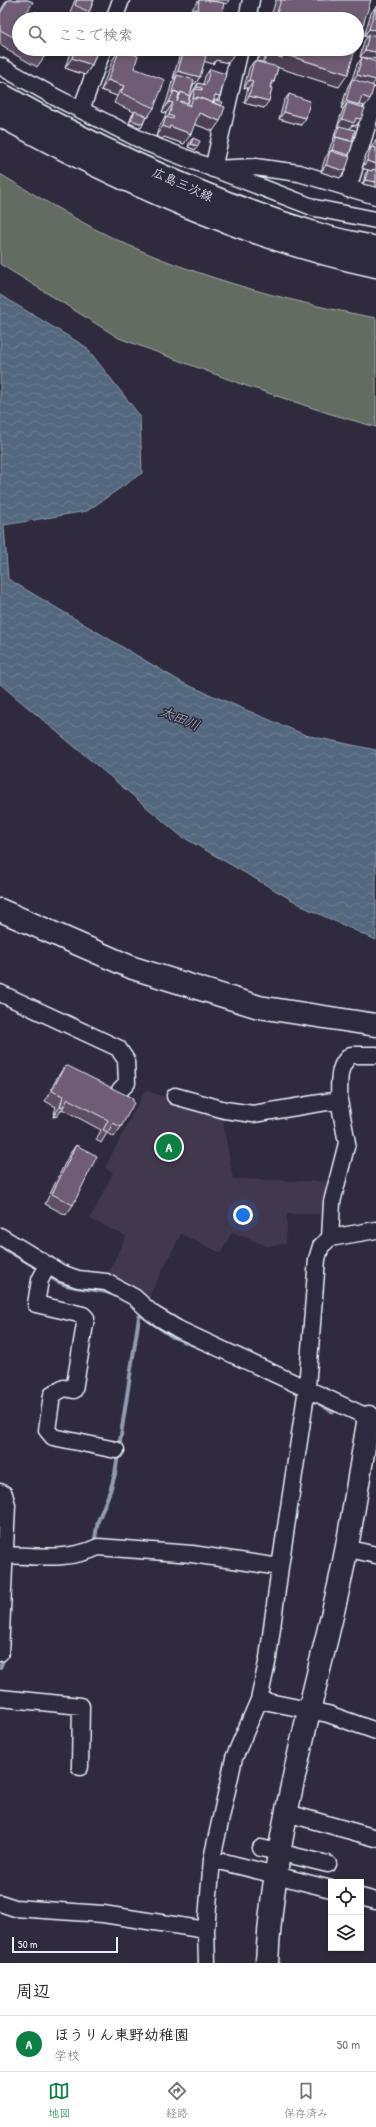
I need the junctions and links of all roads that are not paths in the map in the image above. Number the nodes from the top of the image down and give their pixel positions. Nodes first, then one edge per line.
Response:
1 (120, 0) edge
2 (251, 0) edge
3 (116, 12) edge
4 (248, 12) edge
5 (100, 56) edge
6 (238, 56) edge
7 (0, 66) edge
8 (0, 94) edge
9 (376, 96) edge
10 (81, 110) junction
11 (0, 115) edge
12 (213, 169) junction
13 (348, 189) junction
14 (376, 196) edge
15 (376, 220) edge
16 (376, 248) edge
17 (376, 266) edge
18 (0, 910) edge
19 (0, 993) edge
20 (376, 1025) edge
21 (376, 1055) edge
22 (120, 1090) edge
23 (175, 1096) dead end
24 (339, 1100) junction
25 (376, 1230) edge
26 (0, 1236) edge
27 (330, 1238) junction
28 (48, 1265) junction
29 (307, 1388) junction
30 (372, 1419) edge
31 (116, 1450) dead end
32 (0, 1492) edge
33 (345, 1548) junction
34 (4, 1555) junction
35 (376, 1555) edge
36 (280, 1567) junction
37 (1, 1578) edge
38 (0, 1653) edge
39 (0, 1698) edge
40 (259, 1700) junction
41 (310, 1710) junction
42 (376, 1731) edge
43 (80, 1767) dead end
44 (287, 1813) junction
45 (376, 1838) edge
46 (270, 1850) junction
47 (212, 1859) junction
48 (328, 1864) dead end
49 (276, 1875) junction
50 (328, 1888) edge
51 (364, 1898) edge
52 (376, 1900) edge
53 (0, 1904) edge
54 (206, 1930) junction
55 (207, 1963) edge
56 (267, 1963) edge

1 - 3 street
2 - 4 street
5 - 10 street
6 - 12 street
7 - 10 street
8 - 16 street, 広島三次線
9 - 13 street
10 - 12 street
11 - 17 street, 広島三次線
12 - 13 street
12 - 15 street
13 - 14 street
18 - 20 street
19 - 22 street
21 - 24 street
23 - 24 street
24 - 27 street
25 - 27 street
26 - 28 street
27 - 29 street
28 - 29 street
28 - 31 street
29 - 30 street
29 - 36 street
30 - 33 street
32 - 34 street
33 - 35 street
33 - 41 street
34 - 36 street
34 - 37 street
36 - 40 street
37 - 38 street
39 - 43 street
40 - 41 street
40 - 47 street
41 - 42 street
41 - 44 street
44 - 45 street
44 - 46 street
46 - 48 street
46 - 49 street
47 - 49 street
47 - 54 street
49 - 50 street
49 - 56 street
51 - 52 street
53 - 54 street
54 - 55 street

